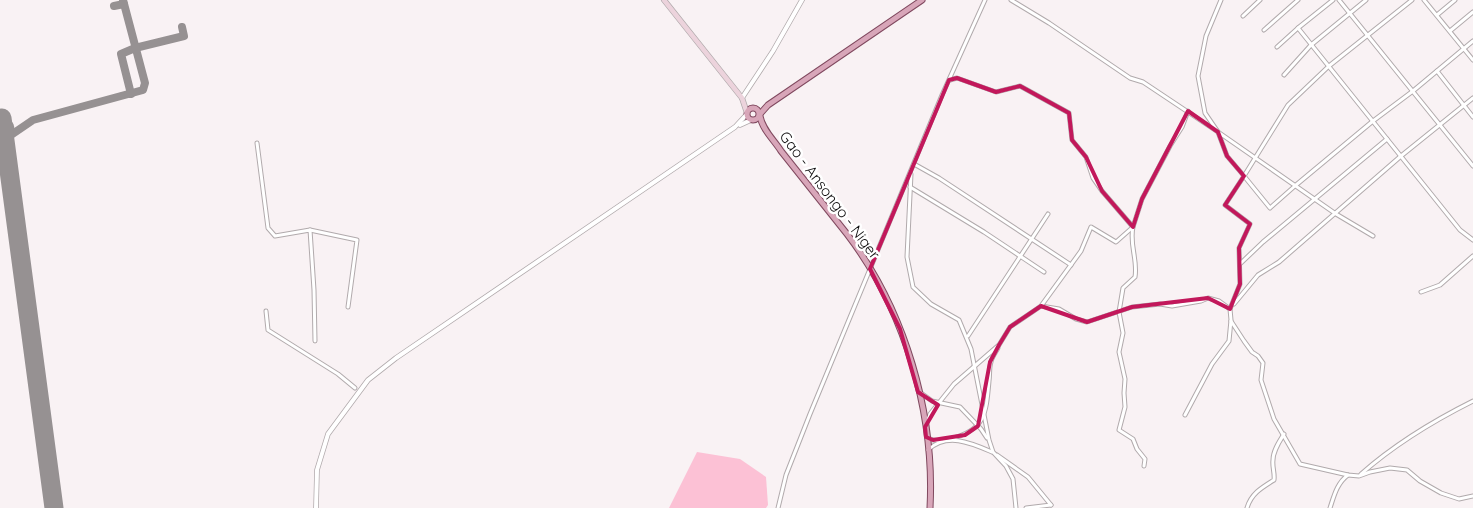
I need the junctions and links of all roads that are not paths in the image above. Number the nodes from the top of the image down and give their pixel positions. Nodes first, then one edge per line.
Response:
1 (664, 0) edge
2 (802, 0) edge
3 (922, 0) edge
4 (985, 0) edge
5 (1011, 0) edge
6 (1221, 0) edge
7 (1260, 0) edge
8 (1298, 0) edge
9 (1333, 0) edge
10 (1339, 0) edge
11 (1366, 0) edge
12 (1412, 0) edge
13 (1424, 0) edge
14 (1455, 0) edge
15 (1473, 12) edge
16 (1348, 14) junction
17 (1437, 15) junction
18 (1242, 16) dead end
19 (1298, 28) junction
20 (1264, 30) dead end
21 (1450, 31) junction
22 (1369, 36) junction
23 (1473, 41) edge
24 (1311, 45) junction
25 (1277, 47) dead end
26 (1464, 48) junction
27 (1473, 60) edge
28 (1329, 66) junction
29 (1437, 71) junction
30 (1284, 75) dead end
31 (949, 80) junction
32 (1413, 91) junction
33 (1473, 98) edge
34 (742, 100) junction
35 (1463, 105) junction
36 (768, 106) junction
37 (754, 108) junction
38 (1188, 111) junction
39 (747, 113) junction
40 (760, 115) junction
41 (1473, 117) edge
42 (752, 120) junction
43 (1373, 121) junction
44 (1440, 125) junction
45 (738, 126) junction
46 (764, 128) junction
47 (1218, 132) junction
48 (1388, 139) junction
49 (257, 143) dead end
50 (1401, 156) junction
51 (1255, 159) junction
52 (914, 164) junction
53 (1473, 166) edge
54 (911, 170) junction
55 (1244, 176) junction
56 (1296, 185) junction
57 (910, 186) junction
58 (1315, 199) junction
59 (1048, 214) dead end
60 (1336, 214) junction
61 (1133, 227) junction
62 (310, 230) junction
63 (1373, 236) dead end
64 (1032, 239) junction
65 (1473, 240) edge
66 (1020, 256) junction
67 (1473, 256) edge
68 (1241, 263) junction
69 (1071, 265) junction
70 (870, 269) junction
71 (1044, 272) dead end
72 (1421, 292) dead end
73 (1041, 306) junction
74 (348, 307) dead end
75 (1231, 307) junction
76 (266, 311) dead end
77 (1119, 312) junction
78 (1231, 320) junction
79 (968, 336) dead end
80 (315, 340) dead end
81 (1000, 345) junction
82 (974, 366) junction
83 (355, 388) dead end
84 (918, 392) junction
85 (1473, 401) edge
86 (941, 402) junction
87 (1185, 415) dead end
88 (983, 417) junction
89 (978, 426) junction
90 (925, 427) junction
91 (1284, 434) junction
92 (926, 436) junction
93 (988, 440) junction
94 (942, 441) junction
95 (928, 450) junction
96 (993, 452) junction
97 (1144, 466) dead end
98 (1348, 475) junction
99 (1359, 476) junction
100 (1473, 496) edge
101 (316, 508) edge
102 (778, 508) edge
103 (930, 508) edge
104 (1016, 508) edge
105 (1026, 508) edge
106 (1246, 508) edge
107 (1330, 508) edge

1 - 34 main road
2 - 34 street
3 - 36 main road
4 - 31 street
5 - 38 street
6 - 47 street
7 - 18 street
8 - 20 street
9 - 19 street
10 - 16 street
11 - 16 street
12 - 22 street
13 - 17 street
14 - 17 street
15 - 21 street
16 - 22 street
16 - 24 street
17 - 21 street
19 - 24 street
19 - 25 street
21 - 26 street
22 - 28 street
22 - 32 street
23 - 26 street
24 - 28 street
24 - 30 street
26 - 27 street
26 - 29 street
28 - 43 street
28 - 51 street
29 - 32 street
29 - 35 street
31 - 52 street
31 - 61 street
32 - 43 street
32 - 44 street
33 - 35 street
34 - 37 main road
34 - 39 main road
35 - 41 street
35 - 44 street
36 - 37 main road
36 - 40 main road
37 - 39 main road
37 - 40 main road
38 - 47 street
38 - 61 street
39 - 42 main road
39 - 45 street
40 - 42 main road
40 - 46 main road
42 - 45 street
42 - 46 main road
43 - 48 street
43 - 56 street
44 - 50 street
44 - 53 street
45 - 101 street
46 - 70 main road, Gao - Ansongo - Niger
47 - 51 street
47 - 55 street
48 - 50 street
48 - 58 street
49 - 62 street
50 - 60 street
50 - 65 street
51 - 55 street
51 - 56 street
52 - 54 street
52 - 64 street
54 - 57 street
54 - 70 street
55 - 56 street
55 - 68 street
56 - 58 street
57 - 66 street
57 - 82 street
58 - 60 street
58 - 68 street
59 - 64 street
60 - 63 street
60 - 75 street
61 - 69 street
61 - 77 street
62 - 74 street
62 - 80 street
64 - 66 street
64 - 69 street
66 - 71 street
66 - 79 street
67 - 72 street
68 - 75 street
69 - 73 street
70 - 84 main road, Gao - Ansongo - Niger
70 - 102 street
73 - 77 street
73 - 81 street
75 - 77 street
75 - 78 street
76 - 83 street
77 - 97 street
78 - 87 street
78 - 91 street
81 - 82 street
81 - 88 street
82 - 86 street
82 - 88 street
84 - 86 street
84 - 90 main road, Gao - Ansongo - Niger
85 - 99 street
86 - 89 street
86 - 90 street
88 - 89 street
88 - 93 street
89 - 93 street
89 - 94 street
90 - 92 main road, Gao - Ansongo - Niger
91 - 98 street
91 - 106 street
92 - 94 street
92 - 95 main road, Gao - Ansongo - Niger
93 - 96 street
94 - 95 street
94 - 96 street
95 - 103 main road, Gao - Ansongo - Niger
96 - 104 street
96 - 105 street
98 - 99 street
98 - 107 street
99 - 100 street

